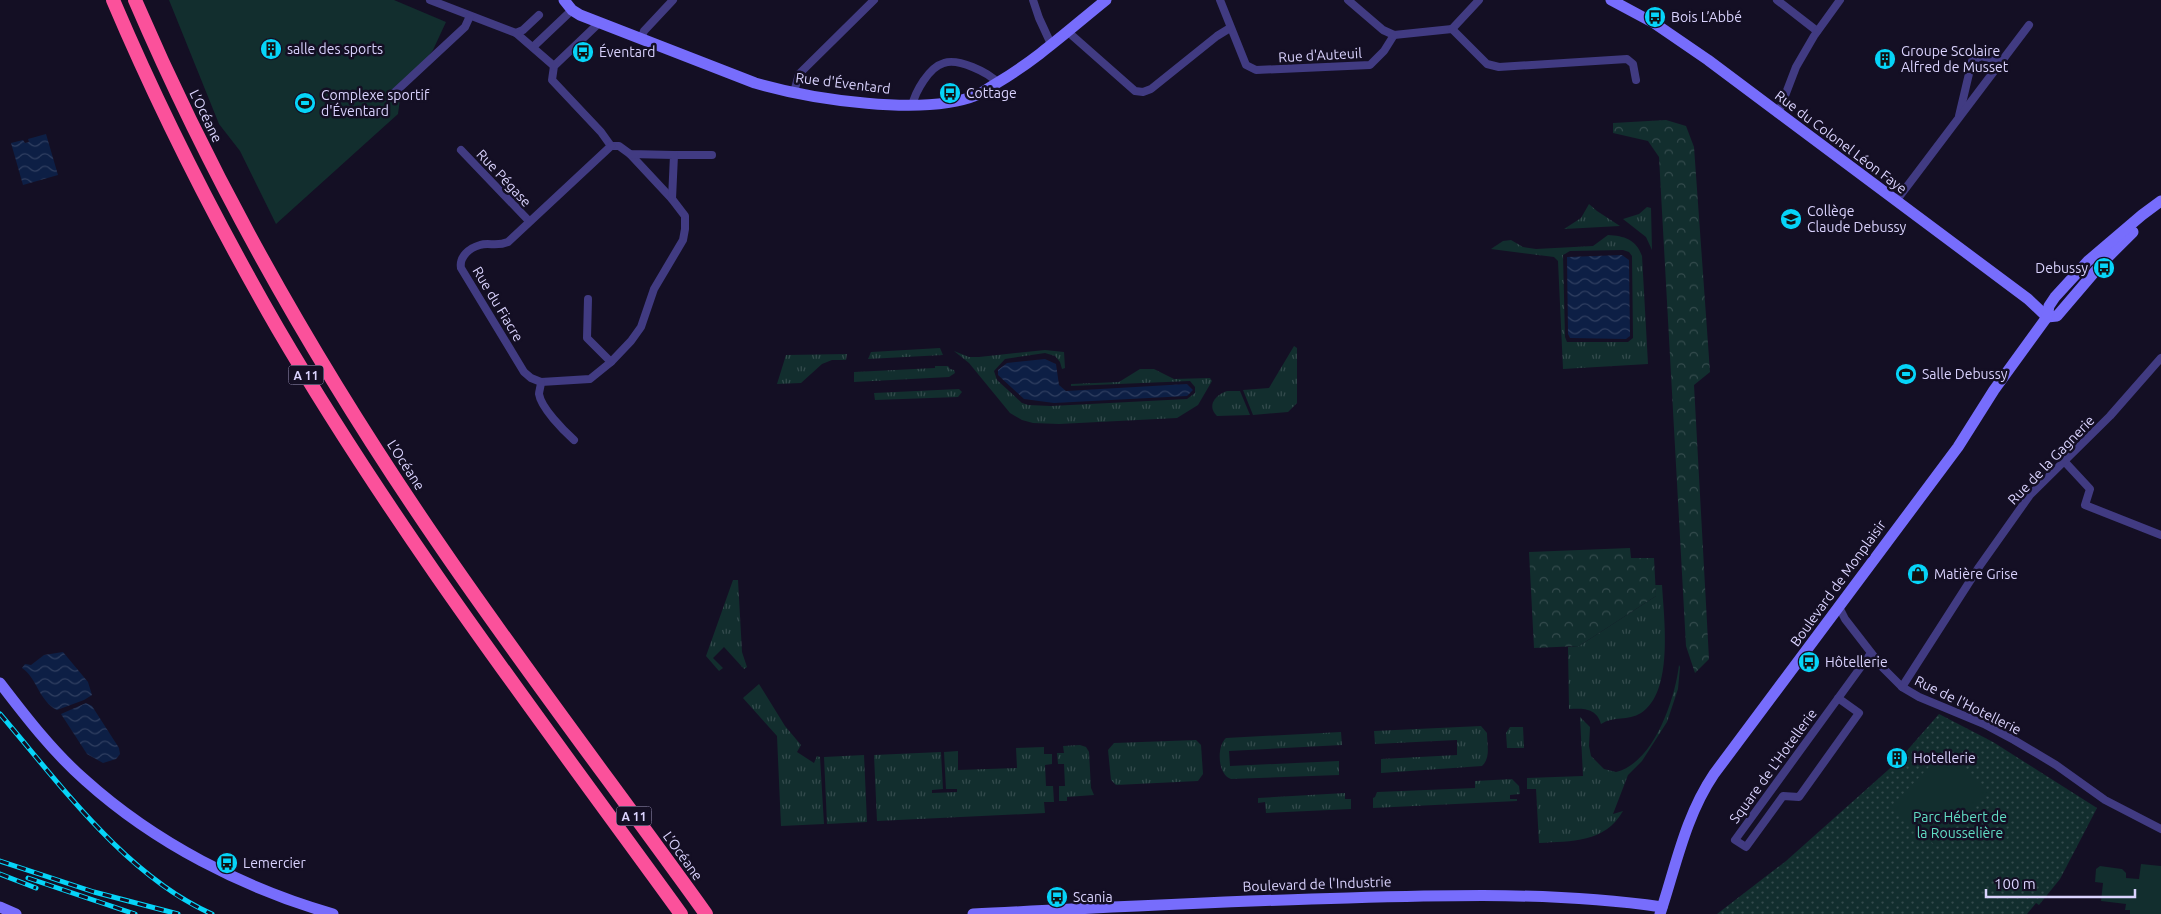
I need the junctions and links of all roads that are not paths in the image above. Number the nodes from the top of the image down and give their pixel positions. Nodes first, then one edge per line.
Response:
1 (113, 0) edge
2 (134, 0) edge
3 (430, 0) edge
4 (564, 0) edge
5 (673, 0) edge
6 (874, 0) edge
7 (1033, 0) edge
8 (1106, 0) edge
9 (1220, 0) edge
10 (1348, 0) edge
11 (1479, 0) edge
12 (1777, 0) edge
13 (1840, 0) edge
14 (1618, 1) edge
15 (572, 10) junction
16 (540, 15) dead end
17 (470, 16) junction
18 (599, 23) junction
19 (2029, 25) dead end
20 (1230, 28) junction
21 (1452, 29) junction
22 (1067, 31) junction
23 (1817, 31) junction
24 (516, 33) junction
25 (1394, 35) junction
26 (641, 39) junction
27 (1051, 44) junction
28 (533, 47) junction
29 (2001, 61) junction
30 (554, 66) junction
31 (1636, 80) dead end
32 (998, 82) junction
33 (794, 92) junction
34 (394, 93) dead end
35 (912, 106) junction
36 (1778, 114) junction
37 (1958, 118) junction
38 (611, 146) junction
39 (461, 150) dead end
40 (630, 154) junction
41 (674, 155) junction
42 (712, 155) dead end
43 (672, 199) junction
44 (1896, 201) junction
45 (2161, 201) edge
46 (2161, 210) edge
47 (529, 221) junction
48 (588, 299) dead end
49 (2047, 317) junction
50 (2161, 358) edge
51 (611, 362) junction
52 (541, 382) junction
53 (574, 440) dead end
54 (2064, 461) junction
55 (2161, 535) edge
56 (1839, 607) junction
57 (1871, 653) junction
58 (0, 683) edge
59 (1902, 686) junction
60 (1838, 698) junction
61 (2161, 829) edge
62 (0, 907) edge
63 (1658, 911) edge
64 (16, 914) edge
65 (333, 914) edge
66 (681, 914) edge
67 (706, 914) edge
68 (973, 914) edge

1 - 66 highway, A 11
2 - 67 highway, L’Océane / A 11
3 - 17 street
4 - 15 street, Rue d'Éventard
5 - 26 street
6 - 33 street
7 - 27 street
8 - 22 street, Rue d'Éventard
9 - 20 street, Rue d'Auteuil
10 - 25 street
11 - 21 street
12 - 23 street
13 - 23 street
14 - 36 street, Rue du Colonel Léon Faye
15 - 18 street, Rue d'Éventard
15 - 28 street
16 - 24 street
17 - 24 street
17 - 34 street
18 - 26 street, Rue d'Éventard
18 - 30 street
19 - 29 street
20 - 22 street
20 - 25 street, Rue d'Auteuil
21 - 25 street
21 - 31 street
22 - 27 street, Rue d'Éventard
23 - 36 street
24 - 28 street
26 - 33 street, Rue d'Éventard
27 - 32 street, Rue d'Éventard
28 - 30 street
29 - 37 street
29 - 37 street
30 - 38 street
32 - 35 street, Rue d'Éventard
32 - 35 street
33 - 35 street, Rue d'Éventard
36 - 44 street, Rue du Colonel Léon Faye
37 - 44 street
38 - 40 street
38 - 47 street, Rue du Fiacre
39 - 47 street, Rue Pégase
40 - 41 street
40 - 43 street
41 - 42 street
41 - 43 street
43 - 51 street
44 - 49 street, Rue du Colonel Léon Faye
45 - 49 street, Boulevard de Monplaisir
46 - 49 street, Boulevard de Monplaisir
47 - 52 street, Rue du Fiacre
48 - 51 street
49 - 56 street, Boulevard de Monplaisir
50 - 54 street, Rue de la Gagnerie
51 - 52 street
52 - 53 street
54 - 55 street
54 - 59 street, Rue de la Gagnerie
56 - 57 street, Rue de l'Hotellerie
56 - 63 street, Boulevard de Monplaisir
57 - 59 street, Rue de l'Hotellerie
57 - 60 street, Square de L'Hotellerie
58 - 65 street
59 - 61 street, Rue de l'Hotellerie
60 - 60 street, Square de L'Hotellerie
62 - 64 street
63 - 68 street, Boulevard de l'Industrie

